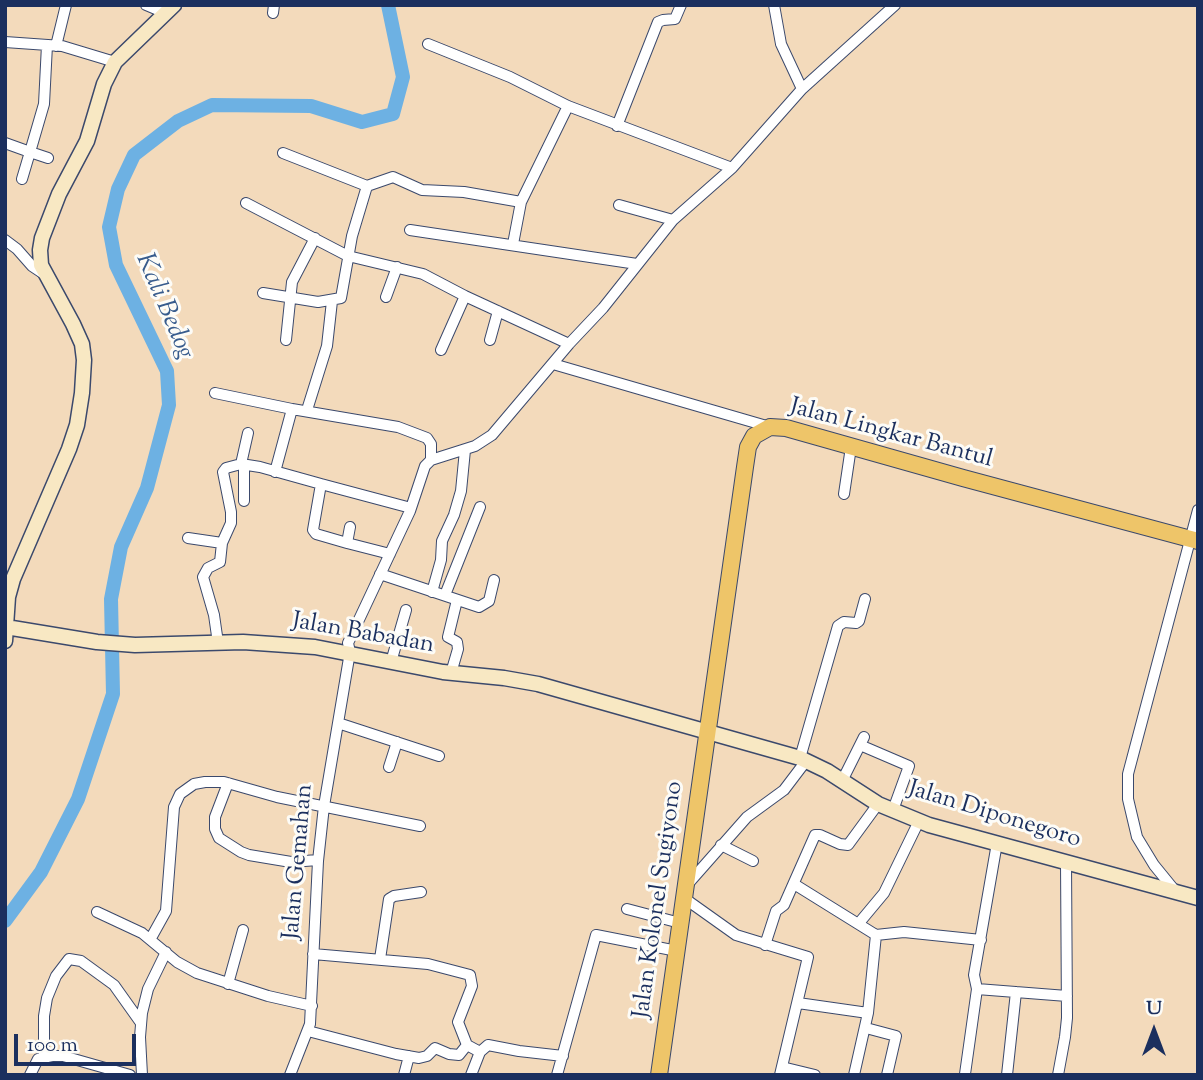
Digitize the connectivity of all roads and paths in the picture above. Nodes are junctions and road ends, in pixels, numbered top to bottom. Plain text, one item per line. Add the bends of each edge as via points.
1 (66, 5) edge
2 (146, 5) edge
3 (681, 5) edge
4 (774, 5) edge
5 (895, 5) edge
6 (170, 9) edge
7 (5, 41) edge
8 (428, 44) dead end
9 (52, 45) junction
10 (115, 62) junction
11 (802, 89) junction
12 (568, 106) junction
13 (617, 126) junction
14 (5, 143) edge
15 (30, 152) junction
16 (283, 153) dead end
17 (48, 158) dead end
18 (732, 168) junction
19 (22, 179) dead end
20 (367, 186) junction
21 (521, 202) junction
22 (246, 203) dead end
23 (619, 205) dead end
24 (673, 220) junction
25 (410, 230) dead end
26 (315, 237) junction
27 (5, 240) edge
28 (513, 244) junction
29 (348, 256) junction
30 (637, 264) junction
31 (397, 267) junction
32 (45, 274) junction
33 (263, 293) dead end
34 (465, 296) junction
35 (386, 297) dead end
36 (290, 298) junction
37 (332, 301) junction
38 (498, 311) junction
39 (286, 340) dead end
40 (490, 340) dead end
41 (569, 344) junction
42 (441, 350) dead end
43 (553, 365) junction
44 (215, 393) dead end
45 (292, 409) junction
46 (307, 410) junction
47 (741, 419) junction
48 (770, 427) junction
49 (248, 433) dead end
50 (754, 436) junction
51 (850, 447) junction
52 (465, 450) junction
53 (431, 460) junction
54 (242, 464) junction
55 (275, 472) junction
56 (321, 484) junction
57 (844, 494) dead end
58 (244, 501) dead end
59 (480, 507) dead end
60 (411, 508) junction
61 (1198, 510) edge
62 (350, 527) dead end
63 (188, 538) dead end
64 (1194, 540) edge
65 (222, 543) junction
66 (347, 543) junction
67 (390, 554) junction
68 (380, 574) junction
69 (494, 580) dead end
70 (432, 592) junction
71 (7, 594) edge
72 (445, 595) junction
73 (865, 599) dead end
74 (457, 600) junction
75 (406, 610) dead end
76 (6, 627) edge
77 (5, 641) edge
78 (218, 643) junction
79 (350, 652) junction
80 (391, 662) junction
81 (451, 673) junction
82 (338, 723) junction
83 (707, 732) junction
84 (397, 743) junction
85 (439, 756) dead end
86 (803, 759) junction
87 (389, 767) dead end
88 (842, 781) junction
89 (229, 783) junction
90 (878, 804) junction
91 (324, 806) junction
92 (893, 810) junction
93 (919, 821) junction
94 (420, 826) dead end
95 (997, 843) junction
96 (721, 845) junction
97 (318, 860) junction
98 (753, 861) dead end
99 (1066, 862) junction
100 (794, 884) junction
101 (421, 892) dead end
102 (1176, 892) junction
103 (684, 893) junction
104 (1198, 898) edge
105 (627, 909) dead end
106 (97, 912) dead end
107 (680, 923) junction
108 (859, 923) junction
109 (243, 930) dead end
110 (876, 934) junction
111 (151, 939) junction
112 (981, 940) junction
113 (765, 945) junction
114 (677, 951) junction
115 (166, 952) junction
116 (313, 954) junction
117 (380, 959) junction
118 (177, 962) junction
119 (159, 967) junction
120 (228, 984) junction
121 (977, 989) junction
122 (1016, 992) junction
123 (1067, 996) junction
124 (798, 1003) junction
125 (312, 1006) junction
126 (868, 1013) junction
127 (141, 1023) junction
128 (866, 1028) junction
129 (308, 1031) junction
130 (467, 1045) junction
131 (480, 1052) junction
132 (44, 1056) junction
133 (409, 1056) junction
134 (563, 1056) junction
135 (781, 1071) edge
136 (963, 1074) edge
137 (30, 1075) edge
138 (130, 1075) edge
139 (142, 1075) edge
140 (290, 1075) edge
141 (404, 1075) edge
142 (471, 1075) edge
143 (557, 1075) edge
144 (659, 1075) edge
145 (815, 1075) edge
146 (854, 1075) edge
147 (887, 1075) edge
148 (1007, 1075) edge
149 (1058, 1075) edge

1 - 9 street
2 - 6 street
3 - 13 street via 675,19 659,22
4 - 11 street via 781,44
5 - 11 street
6 - 10 main road
7 - 9 street
8 - 12 street
9 - 10 street
9 - 15 street via 44,104
10 - 32 main road via 87,141 43,232 40,257
11 - 18 street
12 - 13 street
12 - 21 street
13 - 18 street
14 - 15 street
15 - 17 street
15 - 19 street
16 - 20 street
18 - 24 street
20 - 21 street via 393,177 422,190 464,191
20 - 29 street
21 - 28 street
22 - 26 street
23 - 24 street
24 - 30 street
25 - 28 street
26 - 29 street
26 - 36 street via 295,275
27 - 32 street
28 - 30 street
29 - 31 street
29 - 37 street via 342,295
30 - 41 street
31 - 34 street via 423,274
31 - 35 street
32 - 71 main road via 79,337 84,360 82,393 69,450
33 - 36 street
34 - 38 street
34 - 42 street
36 - 37 street
36 - 39 street
37 - 46 street via 327,346
38 - 40 street
38 - 41 street
41 - 43 street
43 - 47 street
43 - 52 street via 492,435
44 - 45 street
45 - 46 street
45 - 55 street
46 - 53 street via 398,427 427,438
47 - 48 street
47 - 50 street
48 - 50 main road, Jalan Lingkar Bantul
48 - 51 main road, Jalan Lingkar Bantul via 793,429
49 - 54 street
50 - 83 main road, Jalan Lingkar Bantul via 746,456
51 - 57 street
51 - 64 main road, Jalan Lingkar Bantul
52 - 53 street
52 - 70 street via 461,491 442,541
53 - 60 street, Jalan Gemahan
54 - 55 street
54 - 58 street
54 - 65 street via 223,471 232,512
55 - 56 street
56 - 60 street
56 - 66 street via 313,530
59 - 72 street
60 - 67 street, Jalan Gemahan
61 - 64 street
62 - 66 street
63 - 65 street
64 - 102 street via 1128,774 1128,799 1138,837
65 - 78 street via 220,562 203,577
66 - 67 street
67 - 68 street, Jalan Gemahan
68 - 70 street
68 - 79 street, Jalan Gemahan via 353,628
69 - 74 street via 485,605
70 - 72 street
71 - 76 main road
72 - 74 street
73 - 86 street via 859,621 838,625
74 - 81 street via 448,637 457,642 458,649
75 - 80 street
76 - 77 main road
76 - 78 main road, Jalan Babadan via 135,645
78 - 79 main road, Jalan Babadan
79 - 80 main road, Jalan Babadan
79 - 82 street, Jalan Gemahan
80 - 81 main road, Jalan Babadan
81 - 83 main road, Jalan Babadan via 538,684
82 - 84 street
82 - 91 street, Jalan Gemahan
83 - 86 main road, Jalan Diponegoro
83 - 103 main road, Jalan Kolonel Sugiyono
84 - 85 street
84 - 87 street
86 - 88 main road, Jalan Diponegoro
86 - 96 street via 784,790 753,812
88 - 90 main road, Jalan Diponegoro
88 - 92 street via 862,741 909,766
89 - 91 street
89 - 97 street via 215,817 219,838 250,855 291,862
89 - 111 street via 199,783 177,799 166,911
90 - 92 main road, Jalan Diponegoro
90 - 100 street via 848,845 815,835
91 - 94 street
91 - 97 street, Jalan Gemahan
92 - 93 main road, Jalan Diponegoro
93 - 95 main road, Jalan Diponegoro
93 - 108 street via 884,893
95 - 99 main road, Jalan Diponegoro
95 - 112 street
96 - 98 street
96 - 103 street
97 - 116 street, Jalan Gemahan
99 - 102 main road, Jalan Diponegoro
99 - 123 street
100 - 108 street
100 - 113 street via 776,911
101 - 117 street via 389,899
102 - 104 main road, Jalan Diponegoro
103 - 107 main road, Jalan Kolonel Sugiyono
103 - 113 street via 727,930
105 - 107 street
106 - 111 street
107 - 114 main road, Jalan Kolonel Sugiyono
108 - 110 street
109 - 120 street
110 - 112 street via 904,932
110 - 126 street
111 - 115 street
112 - 121 street via 974,979
113 - 124 street via 808,957
114 - 134 street via 597,935
114 - 144 main road, Jalan Kolonel Sugiyono
115 - 118 street
115 - 119 street
116 - 117 street
116 - 125 street, Jalan Gemahan
117 - 130 street via 441,966 471,976 472,988 458,1018
118 - 119 street
118 - 120 street
119 - 127 street via 148,989
120 - 125 street
121 - 122 street
121 - 136 street
122 - 123 street
122 - 148 street
123 - 149 street
124 - 126 street
124 - 135 street
125 - 129 street, Jalan Gemahan
126 - 128 street
127 - 132 street via 114,985 80,961 69,959 47,998
127 - 139 street
128 - 146 street
128 - 147 street via 896,1036
129 - 133 street
129 - 140 street, Jalan Gemahan
130 - 131 street
130 - 133 street via 459,1055 435,1048 427,1056
131 - 134 street via 488,1045
131 - 142 street
132 - 137 street
132 - 138 street via 63,1056
133 - 141 street
134 - 143 street
135 - 145 street

